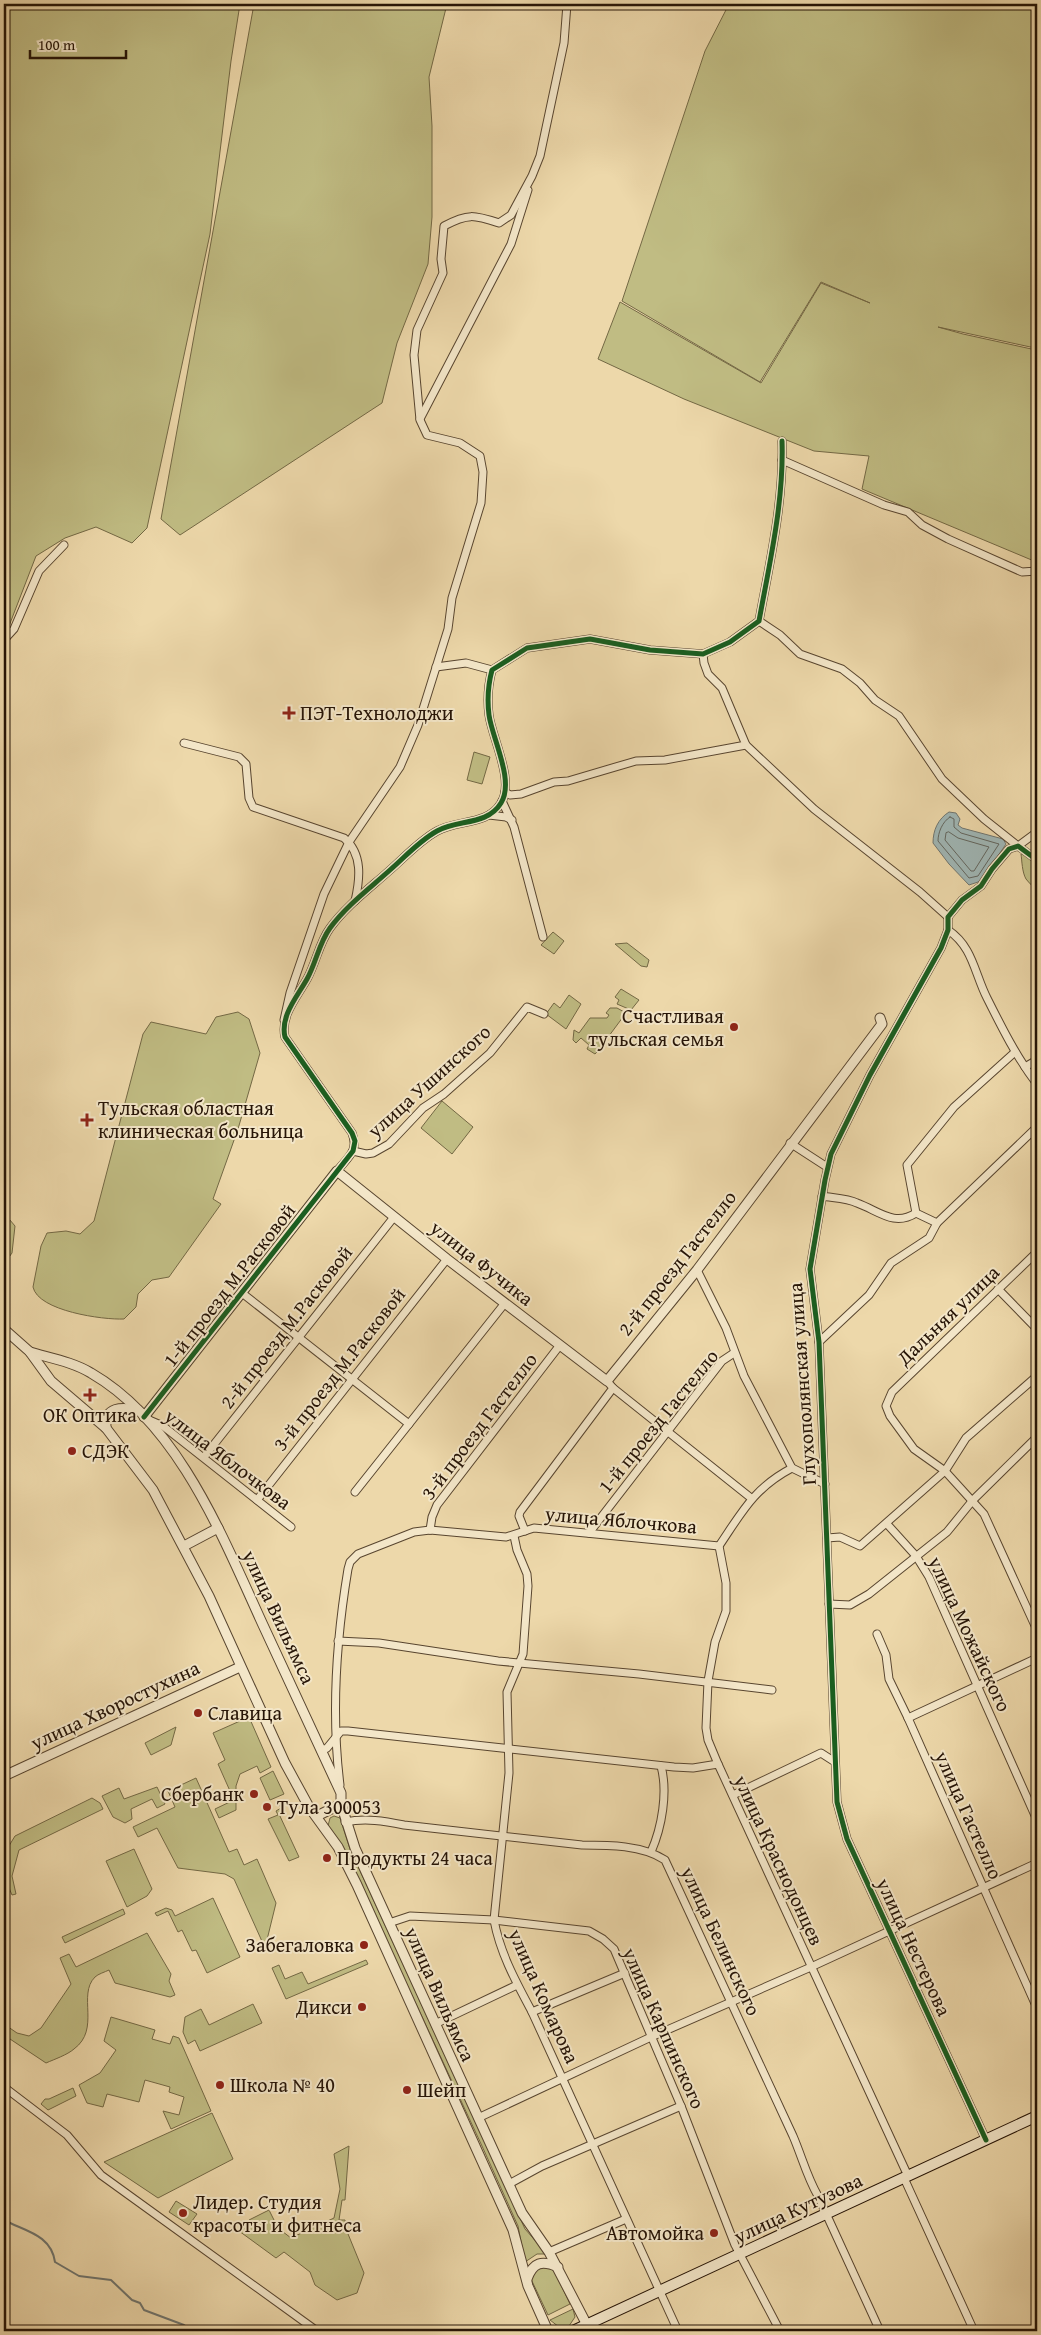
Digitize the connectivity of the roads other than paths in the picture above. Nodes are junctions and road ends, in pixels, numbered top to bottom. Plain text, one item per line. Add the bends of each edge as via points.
1 (568, 4) edge
2 (532, 176) junction
3 (420, 420) junction
4 (782, 440) dead end
5 (782, 460) junction
6 (64, 544) dead end
7 (1037, 571) edge
8 (760, 621) junction
9 (4, 640) edge
10 (700, 653) junction
11 (436, 666) junction
12 (492, 670) junction
13 (184, 743) dead end
14 (746, 744) junction
15 (505, 792) junction
16 (502, 801) junction
17 (489, 815) junction
18 (512, 820) junction
19 (1037, 832) edge
20 (349, 842) junction
21 (1018, 846) junction
22 (1037, 860) edge
23 (354, 902) junction
24 (948, 917) junction
25 (948, 930) junction
26 (543, 937) dead end
27 (544, 1014) dead end
28 (880, 1018) dead end
29 (284, 1020) junction
30 (1015, 1052) junction
31 (1037, 1060) edge
32 (1026, 1067) junction
33 (1037, 1084) edge
34 (1037, 1127) edge
35 (790, 1144) junction
36 (353, 1152) junction
37 (827, 1167) junction
38 (338, 1171) junction
39 (822, 1196) junction
40 (916, 1213) junction
41 (394, 1217) junction
42 (937, 1223) junction
43 (1037, 1252) edge
44 (447, 1259) junction
45 (696, 1270) junction
46 (998, 1289) junction
47 (242, 1293) junction
48 (505, 1303) junction
49 (4, 1329) edge
50 (1037, 1329) edge
51 (298, 1338) junction
52 (819, 1342) junction
53 (560, 1345) junction
54 (30, 1352) junction
55 (734, 1353) junction
56 (60, 1361) junction
57 (44, 1370) junction
58 (1037, 1376) edge
59 (351, 1379) junction
60 (610, 1384) junction
61 (142, 1414) junction
62 (410, 1424) junction
63 (106, 1428) junction
64 (666, 1432) junction
65 (1036, 1442) edge
66 (204, 1457) junction
67 (792, 1468) junction
68 (945, 1471) junction
69 (825, 1484) junction
70 (356, 1492) dead end
71 (751, 1498) junction
72 (257, 1500) junction
73 (973, 1500) junction
74 (887, 1524) junction
75 (218, 1528) junction
76 (291, 1528) dead end
77 (430, 1530) junction
78 (525, 1531) junction
79 (589, 1533) junction
80 (514, 1536) junction
81 (827, 1538) junction
82 (184, 1546) junction
83 (718, 1546) junction
84 (916, 1556) junction
85 (829, 1604) junction
86 (1037, 1630) edge
87 (877, 1634) dead end
88 (338, 1641) junction
89 (1037, 1658) edge
90 (518, 1663) junction
91 (240, 1667) junction
92 (708, 1681) junction
93 (978, 1686) junction
94 (772, 1690) dead end
95 (908, 1718) junction
96 (335, 1736) junction
97 (510, 1748) junction
98 (321, 1751) junction
99 (835, 1762) junction
100 (718, 1764) junction
101 (661, 1766) junction
102 (4, 1776) edge
103 (341, 1793) junction
104 (733, 1795) junction
105 (341, 1804) junction
106 (317, 1816) junction
107 (1037, 1820) edge
108 (346, 1822) junction
109 (502, 1836) junction
110 (651, 1852) junction
111 (1037, 1863) edge
112 (983, 1888) junction
113 (494, 1920) junction
114 (389, 1923) junction
115 (890, 1931) junction
116 (811, 1967) junction
117 (625, 1973) junction
118 (517, 1985) junction
119 (731, 2002) junction
120 (1037, 2008) edge
121 (532, 2012) junction
122 (434, 2024) junction
123 (650, 2037) junction
124 (562, 2078) junction
125 (4, 2087) edge
126 (681, 2106) junction
127 (1037, 2116) edge
128 (478, 2118) junction
129 (986, 2140) junction
130 (592, 2144) junction
131 (906, 2177) junction
132 (509, 2184) junction
133 (825, 2214) junction
134 (626, 2219) junction
135 (549, 2252) junction
136 (740, 2254) junction
137 (523, 2263) junction
138 (558, 2267) junction
139 (527, 2279) junction
140 (660, 2292) junction
141 (587, 2325) junction
142 (317, 2331) edge
143 (548, 2331) edge
144 (574, 2331) edge
145 (678, 2331) edge
146 (780, 2331) edge
147 (880, 2331) edge
148 (974, 2331) edge

1 - 2 street via 559,70 540,156
2 - 3 street via 511,244
2 - 3 street via 506,220 499,223 464,216 444,226 443,273 417,330 414,355
3 - 11 street via 426,435 460,443 480,456 484,472 481,503 452,598 448,629
4 - 5 street
5 - 7 street via 908,512 922,525 948,539 1022,572
5 - 8 street via 776,528
6 - 9 street via 39,571 14,629
8 - 10 street via 730,642
8 - 21 street via 800,654 842,669 860,682 875,700 899,716 942,779
10 - 12 street via 650,650 590,639 527,648
10 - 14 street via 708,674 722,688
11 - 12 street via 466,663
11 - 20 street via 418,726 400,766
12 - 15 street via 487,687 489,715
13 - 20 street via 239,757 246,764 249,798 253,807
14 - 15 street via 665,760 636,761 521,794
14 - 24 street via 814,809
15 - 16 street
16 - 17 street
16 - 18 street
17 - 18 street
17 - 23 street via 438,830 424,839
18 - 26 street
19 - 21 street
20 - 23 street via 358,861 359,883
20 - 29 street via 324,894
21 - 22 street
21 - 24 street via 1009,849 981,886 962,900
23 - 29 street via 326,935 309,976
24 - 25 street, Глухополянская улица
25 - 30 street via 967,947 986,996
25 - 37 street, Глухополянская улица via 942,948 870,1075
27 - 36 street, улица Ушинского via 527,1007 490,1053 444,1094 423,1108 389,1144 373,1153
28 - 35 street, 2-й проезд Гастелло via 882,1024
29 - 36 street, улица Ушинского via 285,1038 352,1133 355,1141
30 - 32 street
30 - 40 street via 954,1106 907,1164
31 - 32 street
32 - 33 street
34 - 42 street
35 - 37 street
35 - 45 street, 2-й проезд Гастелло
36 - 38 street, улица Ушинского
37 - 39 street, Глухополянская улица
38 - 41 street, улица Фучика
38 - 47 street, 1-й проезд М.Расковой
39 - 40 street via 856,1202 892,1220 908,1218
39 - 52 street, Глухополянская улица via 810,1269
40 - 42 street
41 - 44 street, улица Фучика
41 - 51 street, 2-й проезд М.Расковой
42 - 52 street via 929,1238 891,1263 869,1295
43 - 46 street, Дальняя улица
44 - 48 street, улица Фучика
44 - 59 street, 3-й проезд М.Расковой
45 - 55 street via 726,1328
45 - 60 street, 2-й проезд Гастелло
46 - 50 street
46 - 68 street, Дальняя улица via 892,1392 886,1406 914,1449
47 - 51 street
47 - 61 street, 1-й проезд М.Расковой
48 - 53 street, улица Фучика
48 - 62 street
49 - 54 street, улица Вильямса
51 - 59 street
51 - 66 street, 2-й проезд М.Расковой
52 - 69 street, Глухополянская улица
53 - 60 street, улица Фучика
53 - 77 street, 3-й проезд Гастелло via 437,1505
54 - 56 street, улица Вильямса
54 - 57 street, улица Вильямса
55 - 64 street, 1-й проезд Гастелло via 722,1361
55 - 67 street
56 - 57 street
56 - 61 street, улица Вильямса via 92,1373
57 - 63 street, улица Вильямса via 51,1381
58 - 68 street via 966,1438
59 - 62 street
59 - 72 street, 3-й проезд М.Расковой
60 - 64 street
60 - 78 street, 2-й проезд Гастелло via 520,1512 518,1516
61 - 63 street via 119,1407 107,1416
61 - 66 street, улица Яблочкова
61 - 75 street, улица Вильямса via 187,1473
62 - 70 street
63 - 82 street, улица Вильямса via 153,1490
64 - 71 street
64 - 79 street, 1-й проезд Гастелло
65 - 73 street
66 - 72 street, улица Яблочкова
67 - 69 street
67 - 71 street
68 - 73 street
68 - 74 street
69 - 81 street, Глухополянская улица
71 - 83 street
72 - 76 street, улица Яблочкова
73 - 84 street via 947,1532
73 - 86 street via 984,1514
74 - 81 street via 860,1546 840,1537
74 - 84 street, улица Можайского
75 - 82 street
75 - 98 street, улица Вильямса
77 - 80 street, улица Яблочкова via 495,1538
77 - 88 street, улица Яблочкова via 398,1537 358,1554 350,1562
78 - 79 street, улица Яблочкова via 534,1528
78 - 80 street, улица Яблочкова
79 - 83 street, улица Яблочкова
80 - 90 street, улица Комарова via 528,1586 523,1654
81 - 85 street, Глухополянская улица
82 - 91 street, улица Вильямса
83 - 92 street via 726,1583 726,1611 715,1642
84 - 85 street via 850,1605
84 - 93 street, улица Можайского via 929,1577
85 - 99 street, Глухополянская улица
87 - 95 street, улица Гастелло via 886,1655 889,1679
88 - 90 street via 379,1643
88 - 96 street
89 - 93 street
90 - 92 street
90 - 97 street, улица Комарова via 507,1692 506,1729
91 - 102 street, улица Хворостухина
91 - 106 street, улица Вильямса via 285,1763
92 - 94 street
92 - 100 street via 706,1728
93 - 95 street
93 - 107 street, улица Можайского
95 - 112 street, улица Гастелло
96 - 97 street, улица Краснодонцев via 341,1731 348,1731
96 - 98 street
96 - 103 street
97 - 101 street, улица Краснодонцев
97 - 109 street, улица Комарова
98 - 103 street, улица Вильямса
99 - 104 street via 822,1753
99 - 115 street, улица Нестерова via 837,1802 847,1839
100 - 101 street, улица Краснодонцев via 693,1768
100 - 104 street, улица Краснодонцев
101 - 110 street via 665,1780 658,1836
103 - 105 street, улица Вильямса
104 - 116 street, улица Краснодонцев
105 - 106 street
105 - 108 street, улица Вильямса
106 - 137 street, улица Вильямса via 338,1847 357,1885 508,2217
108 - 109 street via 380,1820 404,1826
108 - 114 street, улица Вильямса
109 - 110 street
109 - 113 street, улица Комарова
110 - 119 street, улица Белинского via 668,1864
111 - 112 street
112 - 115 street
112 - 120 street, улица Гастелло
113 - 114 street, улица Карпинского via 410,1916
113 - 117 street, улица Карпинского via 589,1931 614,1949
113 - 118 street, улица Комарова via 498,1943
114 - 122 street, улица Вильямса
115 - 116 street
115 - 129 street, улица Нестерова
116 - 119 street
116 - 131 street, улица Краснодонцев
117 - 121 street
117 - 123 street, улица Карпинского
118 - 121 street, улица Комарова
118 - 122 street
119 - 123 street
119 - 133 street, улица Белинского via 804,2160 808,2180
121 - 124 street, улица Комарова
122 - 128 street, улица Вильямса
123 - 124 street
123 - 126 street, улица Карпинского
124 - 128 street
124 - 130 street, улица Комарова
125 - 142 street via 67,2135 101,2175
126 - 130 street
126 - 136 street, улица Карпинского
127 - 129 main road, улица Кутузова
128 - 132 street, улица Вильямса
129 - 131 main road, улица Кутузова
130 - 132 street
130 - 134 street, улица Комарова
131 - 133 main road, улица Кутузова
131 - 148 street, улица Краснодонцев
132 - 135 street, улица Вильямса via 522,2213
133 - 136 main road, улица Кутузова
133 - 147 street, улица Белинского
134 - 135 street
134 - 140 street, улица Комарова
135 - 137 street via 531,2264
135 - 138 street, улица Вильямса
136 - 140 main road, улица Кутузова
136 - 146 street, улица Карпинского
137 - 139 street, улица Вильямса
138 - 139 street via 546,2262 537,2264
138 - 141 street, улица Вильямса
139 - 143 street, улица Вильямса
140 - 141 main road, улица Кутузова
140 - 145 street, улица Комарова
141 - 144 main road, улица Кутузова

